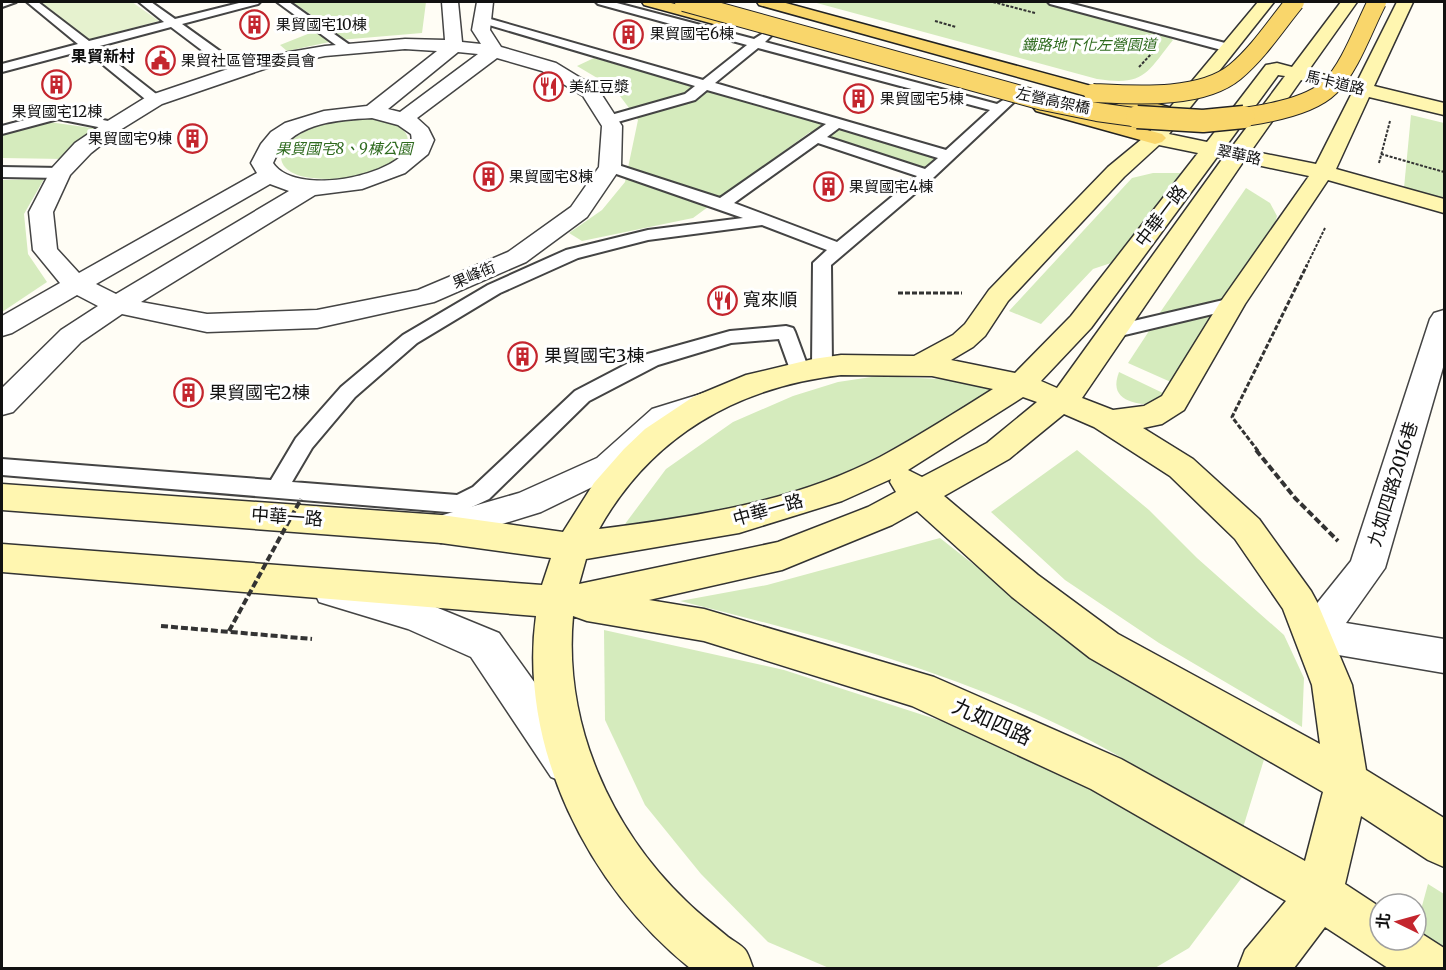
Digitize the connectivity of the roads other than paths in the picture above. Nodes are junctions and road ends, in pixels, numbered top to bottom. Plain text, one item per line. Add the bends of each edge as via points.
1 (10, 2) edge
2 (32, 2) edge
3 (144, 2) edge
4 (254, 2) edge
5 (282, 2) edge
6 (450, 2) edge
7 (485, 2) edge
8 (602, 2) edge
9 (650, 2) edge
10 (684, 2) edge
11 (730, 2) edge
12 (765, 2) edge
13 (1054, 2) edge
14 (1266, 2) edge
15 (1295, 2) edge
16 (1349, 2) edge
17 (1377, 2) edge
18 (1405, 2) edge
19 (2, 3) edge
20 (483, 20) junction
21 (172, 23) junction
22 (762, 38) junction
23 (88, 45) junction
24 (454, 46) junction
25 (348, 48) junction
26 (1229, 48) junction
27 (494, 51) junction
28 (1287, 51) dead end
29 (2, 68) edge
30 (1274, 69) junction
31 (237, 70) junction
32 (1297, 74) junction
33 (705, 84) junction
34 (1363, 89) junction
35 (155, 100) junction
36 (1005, 104) junction
37 (1444, 109) edge
38 (372, 112) junction
39 (1176, 115) junction
40 (404, 118) junction
41 (609, 120) junction
42 (837, 123) junction
43 (113, 126) junction
44 (2, 130) edge
45 (817, 138) junction
46 (1155, 138) junction
47 (1217, 141) junction
48 (1242, 148) junction
49 (949, 156) junction
50 (610, 167) junction
51 (2, 172) edge
52 (1323, 172) junction
53 (60, 173) junction
54 (270, 175) junction
55 (928, 175) junction
56 (312, 188) junction
57 (722, 204) junction
58 (1444, 206) edge
59 (763, 220) junction
60 (839, 249) junction
61 (75, 284) junction
62 (1232, 304) junction
63 (117, 305) junction
64 (1444, 319) edge
65 (2, 327) edge
66 (1112, 332) junction
67 (923, 364) junction
68 (810, 368) junction
69 (1022, 384) junction
70 (1065, 399) junction
71 (709, 402) junction
72 (2, 405) edge
73 (1110, 421) junction
74 (890, 466) junction
75 (2, 467) edge
76 (277, 489) junction
77 (920, 496) junction
78 (2, 497) edge
79 (441, 529) junction
80 (572, 547) junction
81 (2, 558) edge
82 (310, 584) junction
83 (561, 603) junction
84 (1315, 633) junction
85 (1444, 656) edge
86 (575, 776) junction
87 (1346, 783) junction
88 (1444, 844) edge
89 (1318, 894) junction
90 (1368, 927) edge
91 (1406, 952) edge
92 (728, 969) edge
93 (1263, 969) edge
94 (1431, 969) edge

1 - 19 lane
2 - 23 lane
3 - 21 lane
4 - 21 lane
5 - 25 lane
6 - 24 street
7 - 20 street
8 - 22 lane
9 - 22 main road
10 - 17 main road, 左營高架橋, bridge via 1047,100 1118,114 1191,122 1228,120 1284,109 1330,88
11 - 15 main road, 左營高架橋, bridge via 989,74 1056,88 1121,94 1173,91 1218,82 1243,64
12 - 39 main road
13 - 26 lane
14 - 26 street
16 - 32 street, 中華一路
18 - 34 street
20 - 27 street via 481,30
20 - 33 lane
21 - 23 lane
21 - 31 lane
22 - 33 lane
22 - 36 main road
23 - 29 lane
23 - 35 lane
24 - 25 street, 果峰街
24 - 27 street, 果峰街
24 - 38 street
25 - 31 street, 果峰街
26 - 30 street, 馬卡道路
26 - 39 street
27 - 40 street
27 - 41 street, 果峰街 via 549,67 590,92
28 - 30 street, 中華一路
30 - 32 street, 馬卡道路
30 - 47 street, 中華一路
31 - 35 street, 果峰街
32 - 34 street, 馬卡道路
32 - 48 street, 中華一路
33 - 41 lane via 690,97
33 - 42 lane
34 - 37 street, 馬卡道路
34 - 52 street
35 - 43 street, 果峰街
36 - 46 main road
36 - 49 lane
38 - 40 street
38 - 54 street via 320,118 297,126 266,150 262,163
39 - 46 street
39 - 47 street, 翠華路
40 - 56 street via 417,126 423,136 421,148 410,161 367,181
41 - 50 street
42 - 45 lane
42 - 49 lane
43 - 44 lane via 57,116
43 - 53 street, 果峰街 via 83,148
45 - 55 lane
45 - 57 lane
46 - 47 street, 翠華路
46 - 67 street via 1116,172 998,296 975,330
47 - 48 street, 翠華路
47 - 69 street, 中華一路 via 1081,322
48 - 52 street, 翠華路
48 - 66 street, 中華一路
49 - 55 lane
50 - 57 lane
50 - 63 street, 果峰街 via 579,212 517,257 425,296 317,319 207,323
51 - 53 lane
52 - 58 street, 翠華路
52 - 62 street
53 - 61 street, 果峰街 via 41,212 45,250
54 - 56 street
54 - 61 street
55 - 60 lane
56 - 63 street
57 - 59 lane
59 - 60 lane
59 - 76 lane via 626,240 572,254 494,288 410,339 348,392 304,443
60 - 68 lane via 822,263
61 - 63 street, 果峰街
61 - 65 street
62 - 66 lane
62 - 73 street via 1173,403 1151,416
63 - 72 street via 71,336
64 - 84 street, 九如四路2016巷 via 1367,568
66 - 70 street, 中華一路
67 - 68 street via 872,362
67 - 69 street
68 - 71 street via 758,381
68 - 76 lane via 786,332 730,337 651,360 582,396 481,493 459,504
69 - 70 street
69 - 74 street, 中華一路
70 - 73 street
70 - 77 street, 中華一路 via 998,452
71 - 79 street via 663,417 608,466 529,503
71 - 80 street via 654,438 607,486
73 - 84 street via 1159,450 1205,486 1247,529 1285,578
74 - 77 street
74 - 80 street, 中華一路 via 830,492 739,520
75 - 76 lane
77 - 83 street, 中華一路 via 782,556
77 - 87 street via 1025,586 1104,646
78 - 79 street, 中華一路
79 - 80 street, 中華一路
80 - 83 street
81 - 82 street, 中華一路
82 - 83 street, 中華一路
82 - 86 street via 416,615 485,645
83 - 86 street via 552,657 557,715
83 - 89 street, 九如四路 via 704,625 920,690 1106,774
84 - 85 street
84 - 87 street via 1339,705
86 - 92 street via 610,845 656,904
87 - 88 street
87 - 89 street
89 - 90 street, 九如四路
89 - 93 street
91 - 94 street

